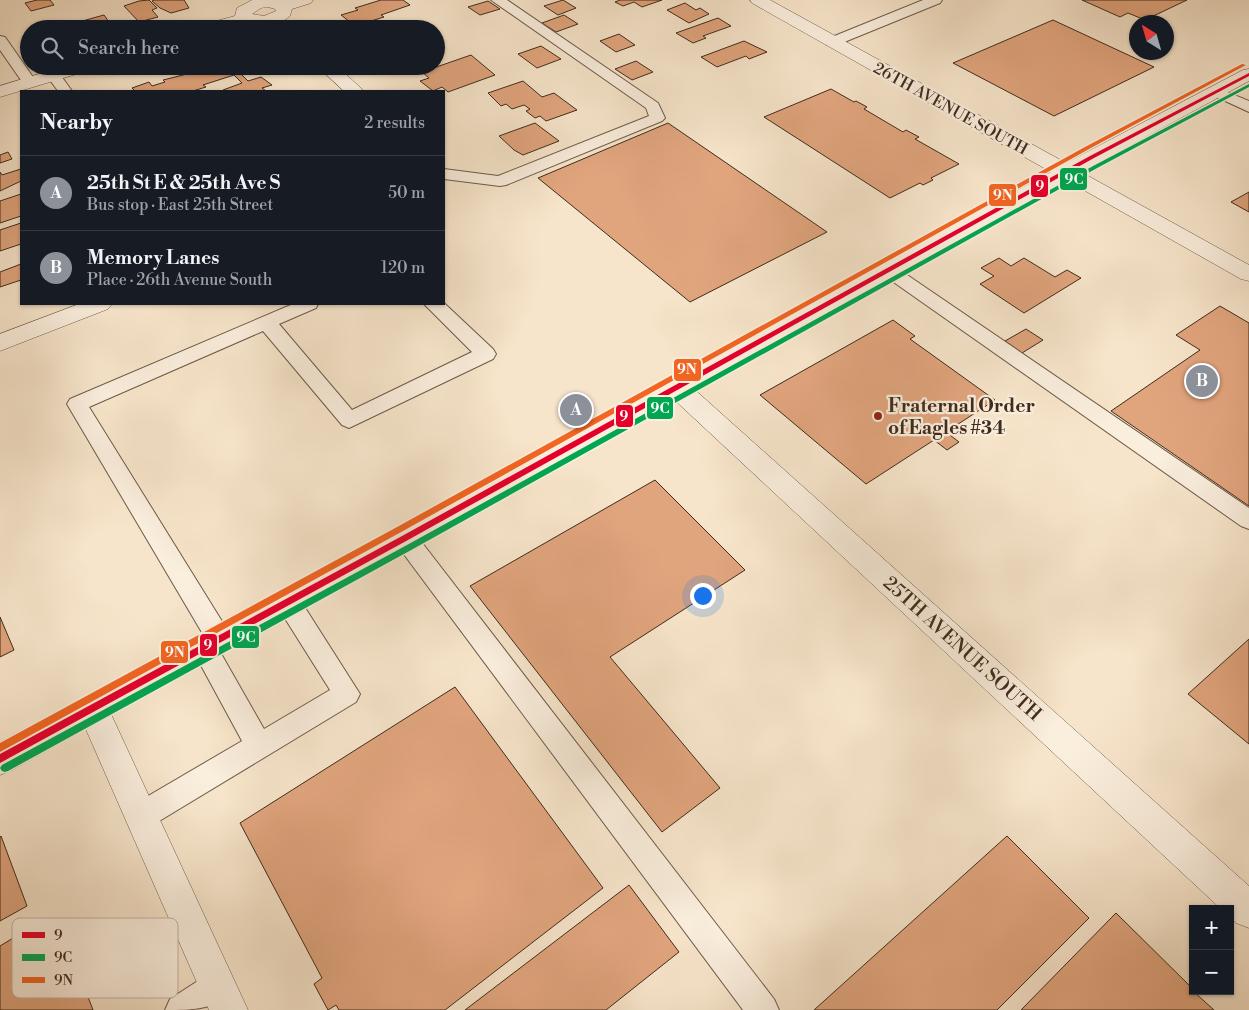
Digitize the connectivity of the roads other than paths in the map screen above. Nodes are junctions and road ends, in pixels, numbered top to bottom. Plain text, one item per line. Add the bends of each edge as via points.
1 (305, 0) edge
2 (498, 0) edge
3 (758, 0) edge
4 (935, 0) edge
5 (254, 2) edge
6 (245, 18) junction
7 (280, 18) edge
8 (238, 20) edge
9 (251, 20) edge
10 (263, 20) edge
11 (0, 40) edge
12 (832, 42) junction
13 (20, 68) edge
14 (1249, 74) edge
15 (25, 75) edge
16 (57, 75) edge
17 (336, 75) edge
18 (54, 76) junction
19 (30, 82) junction
20 (64, 90) edge
21 (354, 90) edge
22 (0, 92) edge
23 (1215, 92) junction
24 (1249, 107) edge
25 (1067, 173) junction
26 (445, 174) edge
27 (888, 270) junction
28 (1249, 274) edge
29 (97, 305) edge
30 (307, 305) edge
31 (434, 305) edge
32 (266, 322) junction
33 (0, 343) edge
34 (676, 387) junction
35 (1249, 520) edge
36 (405, 538) junction
37 (288, 602) junction
38 (212, 643) junction
39 (93, 708) junction
40 (259, 746) junction
41 (0, 759) edge
42 (141, 816) junction
43 (1249, 910) edge
44 (224, 998) edge
45 (181, 1010) edge
46 (763, 1010) edge

1 - 7 street
2 - 26 lane via 653,106 657,118 500,181
3 - 12 street, 26TH AVENUE SOUTH
4 - 12 lane
5 - 6 street via 243,12
5 - 7 street via 275,3
6 - 8 street
6 - 9 street
7 - 10 street
11 - 13 lane
12 - 25 street, 26TH AVENUE SOUTH
14 - 23 street
15 - 19 lane
16 - 18 street
17 - 21 street
18 - 19 street
18 - 20 lane
19 - 22 street
23 - 24 lane
23 - 25 street
25 - 27 street
25 - 28 street, 26TH AVENUE SOUTH
27 - 34 street
27 - 35 lane
29 - 33 street
30 - 32 lane
31 - 32 lane via 486,354 349,420
32 - 38 lane via 77,404
34 - 36 street
34 - 43 street, 25TH AVENUE SOUTH
36 - 37 street
36 - 46 lane
37 - 38 street
37 - 40 lane via 347,694
38 - 39 street
38 - 40 lane
39 - 41 street
39 - 42 street
40 - 42 lane
42 - 44 street
44 - 45 lane

